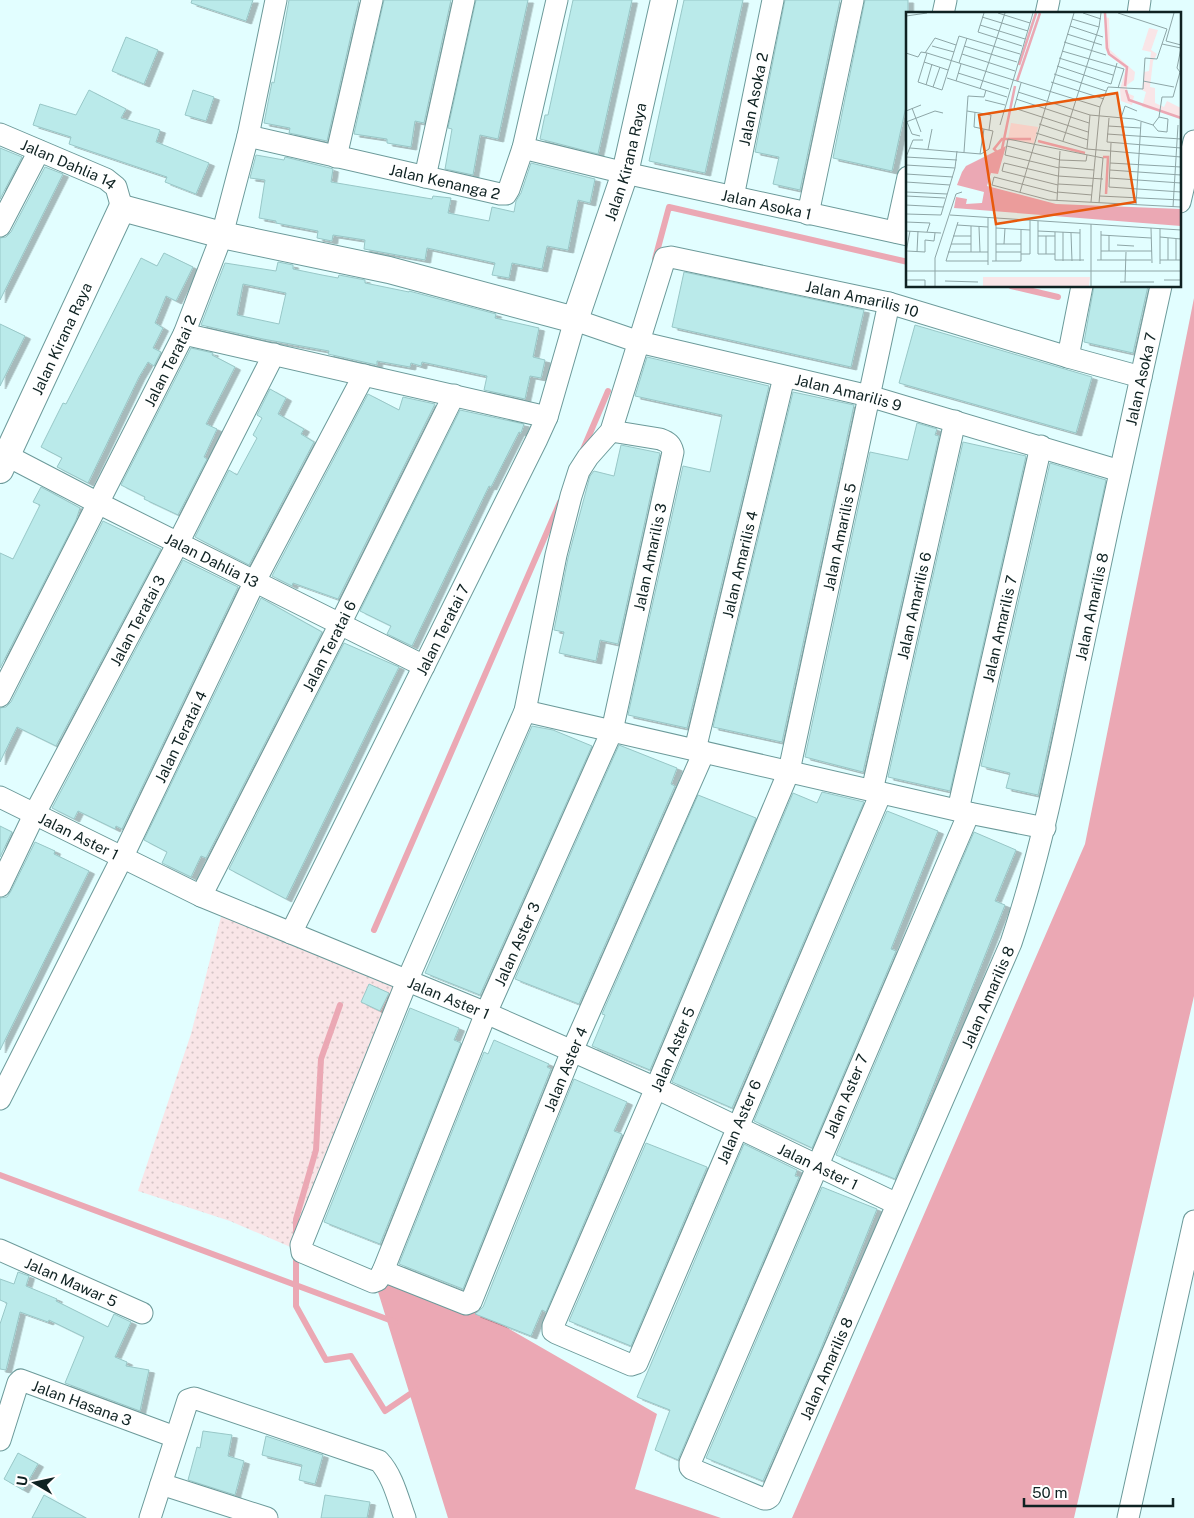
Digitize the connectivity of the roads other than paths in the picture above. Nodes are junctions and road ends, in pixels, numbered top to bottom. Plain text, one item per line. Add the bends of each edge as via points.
1 (372, 0) edge
2 (464, 0) edge
3 (557, 0) edge
4 (664, 0) edge
5 (773, 0) edge
6 (853, 0) edge
7 (273, 1) edge
8 (0, 134) edge
9 (248, 136) junction
10 (1194, 141) edge
11 (524, 148) junction
12 (39, 151) junction
13 (336, 157) junction
14 (625, 173) junction
15 (425, 177) junction
16 (1182, 193) edge
17 (906, 196) edge
18 (733, 197) junction
19 (122, 208) junction
20 (808, 214) junction
21 (0, 226) edge
22 (902, 233) edge
23 (222, 235) junction
24 (1082, 288) edge
25 (1161, 288) edge
26 (889, 303) junction
27 (575, 320) junction
28 (184, 334) junction
29 (639, 342) junction
30 (274, 354) junction
31 (1068, 357) junction
32 (364, 374) junction
33 (784, 377) junction
34 (1141, 377) junction
35 (454, 395) junction
36 (869, 396) junction
37 (547, 417) junction
38 (956, 421) junction
39 (610, 431) junction
40 (1041, 446) junction
41 (2, 459) edge
42 (1120, 471) junction
43 (98, 503) junction
44 (178, 543) junction
45 (255, 582) junction
46 (340, 624) junction
47 (424, 666) junction
48 (0, 696) edge
49 (525, 711) junction
50 (612, 731) junction
51 (699, 751) junction
52 (790, 771) junction
53 (877, 792) junction
54 (0, 797) edge
55 (963, 812) junction
56 (36, 813) junction
57 (1045, 828) junction
58 (122, 858) junction
59 (0, 886) edge
60 (201, 896) junction
61 (291, 934) junction
62 (407, 981) junction
63 (486, 1013) junction
64 (572, 1051) junction
65 (656, 1088) junction
66 (0, 1099) edge
67 (737, 1127) junction
68 (817, 1165) junction
69 (897, 1204) junction
70 (1194, 1221) edge
71 (0, 1250) edge
72 (383, 1271) junction
73 (142, 1313) dead end
74 (553, 1326) joint
75 (175, 1437) junction
76 (0, 1440) edge
77 (161, 1484) junction
78 (770, 1497) joint
79 (150, 1518) edge
80 (267, 1518) edge
81 (405, 1518) edge
82 (1128, 1518) edge

1 - 13 street
2 - 15 street
3 - 11 street, Jalan Kenanga 2
4 - 14 street, Jalan Kirana Raya
5 - 18 street, Jalan Asoka 2
6 - 20 street
7 - 9 street, Jalan Teratai 2
8 - 12 street, Jalan Dahlia 14
9 - 13 street, Jalan Kenanga 2
9 - 23 street, Jalan Teratai 2
10 - 16 street
11 - 14 street, Jalan Asoka 1
11 - 15 street, Jalan Kenanga 2 via 506,194
12 - 19 street, Jalan Dahlia 14 via 106,179 116,188
12 - 21 street
13 - 15 street, Jalan Kenanga 2
14 - 18 street, Jalan Asoka 1
14 - 27 street, Jalan Kirana Raya
17 - 22 street
18 - 20 street, Jalan Asoka 1
19 - 23 street
19 - 41 street, Jalan Kirana Raya
20 - 22 street, Jalan Asoka 1
23 - 27 street via 389,270
23 - 28 street, Jalan Teratai 2
24 - 31 street
25 - 34 street, Jalan Asoka 7
26 - 29 street, Jalan Amarilis 10 via 667,257
26 - 31 street, Jalan Amarilis 10
26 - 36 street, Jalan Amarilis 5
27 - 29 street, Jalan Amarilis 9
27 - 37 street, Jalan Teratai 7
28 - 30 street
28 - 43 street, Jalan Teratai 2
29 - 33 street, Jalan Amarilis 9
29 - 39 street
30 - 32 street
30 - 44 street, Jalan Teratai 3
31 - 34 street, Jalan Amarilis 10
32 - 35 street
32 - 45 street, Jalan Teratai 4
33 - 36 street, Jalan Amarilis 9
33 - 51 street, Jalan Amarilis 4
34 - 42 street, Jalan Asoka 7
35 - 37 street
35 - 46 street, Jalan Teratai 6
36 - 38 street, Jalan Amarilis 9
36 - 52 street, Jalan Amarilis 5
37 - 47 street, Jalan Teratai 7
38 - 40 street, Jalan Amarilis 9
38 - 53 street, Jalan Amarilis 6
39 - 49 street via 579,471 570,496
39 - 50 street, Jalan Amarilis 3 via 660,439 672,446
40 - 42 street, Jalan Amarilis 9
40 - 55 street, Jalan Amarilis 7
41 - 43 street, Jalan Dahlia 13
42 - 57 street, Jalan Amarilis 8
43 - 44 street, Jalan Dahlia 13
43 - 48 street, Jalan Teratai 2
44 - 45 street, Jalan Dahlia 13
44 - 56 street, Jalan Teratai 3
45 - 46 street, Jalan Dahlia 13
45 - 58 street, Jalan Teratai 4
46 - 47 street, Jalan Dahlia 13
46 - 60 street, Jalan Teratai 6
47 - 61 street, Jalan Teratai 7
49 - 50 street
49 - 62 street
50 - 51 street
50 - 63 street, Jalan Aster 3
51 - 52 street
51 - 64 street, Jalan Aster 4
52 - 53 street
52 - 65 street, Jalan Aster 5
53 - 55 street
53 - 67 street, Jalan Aster 6
54 - 56 street, Jalan Aster 1
55 - 57 street
55 - 68 street, Jalan Aster 7
56 - 58 street, Jalan Aster 1
56 - 59 street, Jalan Teratai 3
57 - 69 street, Jalan Amarilis 8 via 1011,943
58 - 60 street, Jalan Aster 1
58 - 66 street, Jalan Teratai 4
60 - 61 street, Jalan Aster 1
61 - 62 street, Jalan Aster 1
62 - 63 street, Jalan Aster 1
62 - 72 street via 300,1244 302,1252 373,1282
63 - 64 street, Jalan Aster 1
63 - 72 street, Jalan Aster 3
64 - 65 street, Jalan Aster 1
64 - 72 street, Jalan Aster 4 via 471,1302 466,1304
65 - 67 street, Jalan Aster 1
65 - 74 street, Jalan Aster 5
67 - 68 street, Jalan Aster 1
67 - 74 street, Jalan Aster 6 via 637,1363 631,1364 556,1333
68 - 69 street, Jalan Aster 1
68 - 78 street, Jalan Aster 7 via 690,1463 692,1469 764,1499
69 - 78 street, Jalan Amarilis 8
70 - 82 street
71 - 73 street, Jalan Mawar 5
75 - 76 street, Jalan Hasana 3 via 21,1380
75 - 77 street
75 - 81 street via 188,1400 194,1398 379,1461 390,1477
77 - 79 street
77 - 80 street

